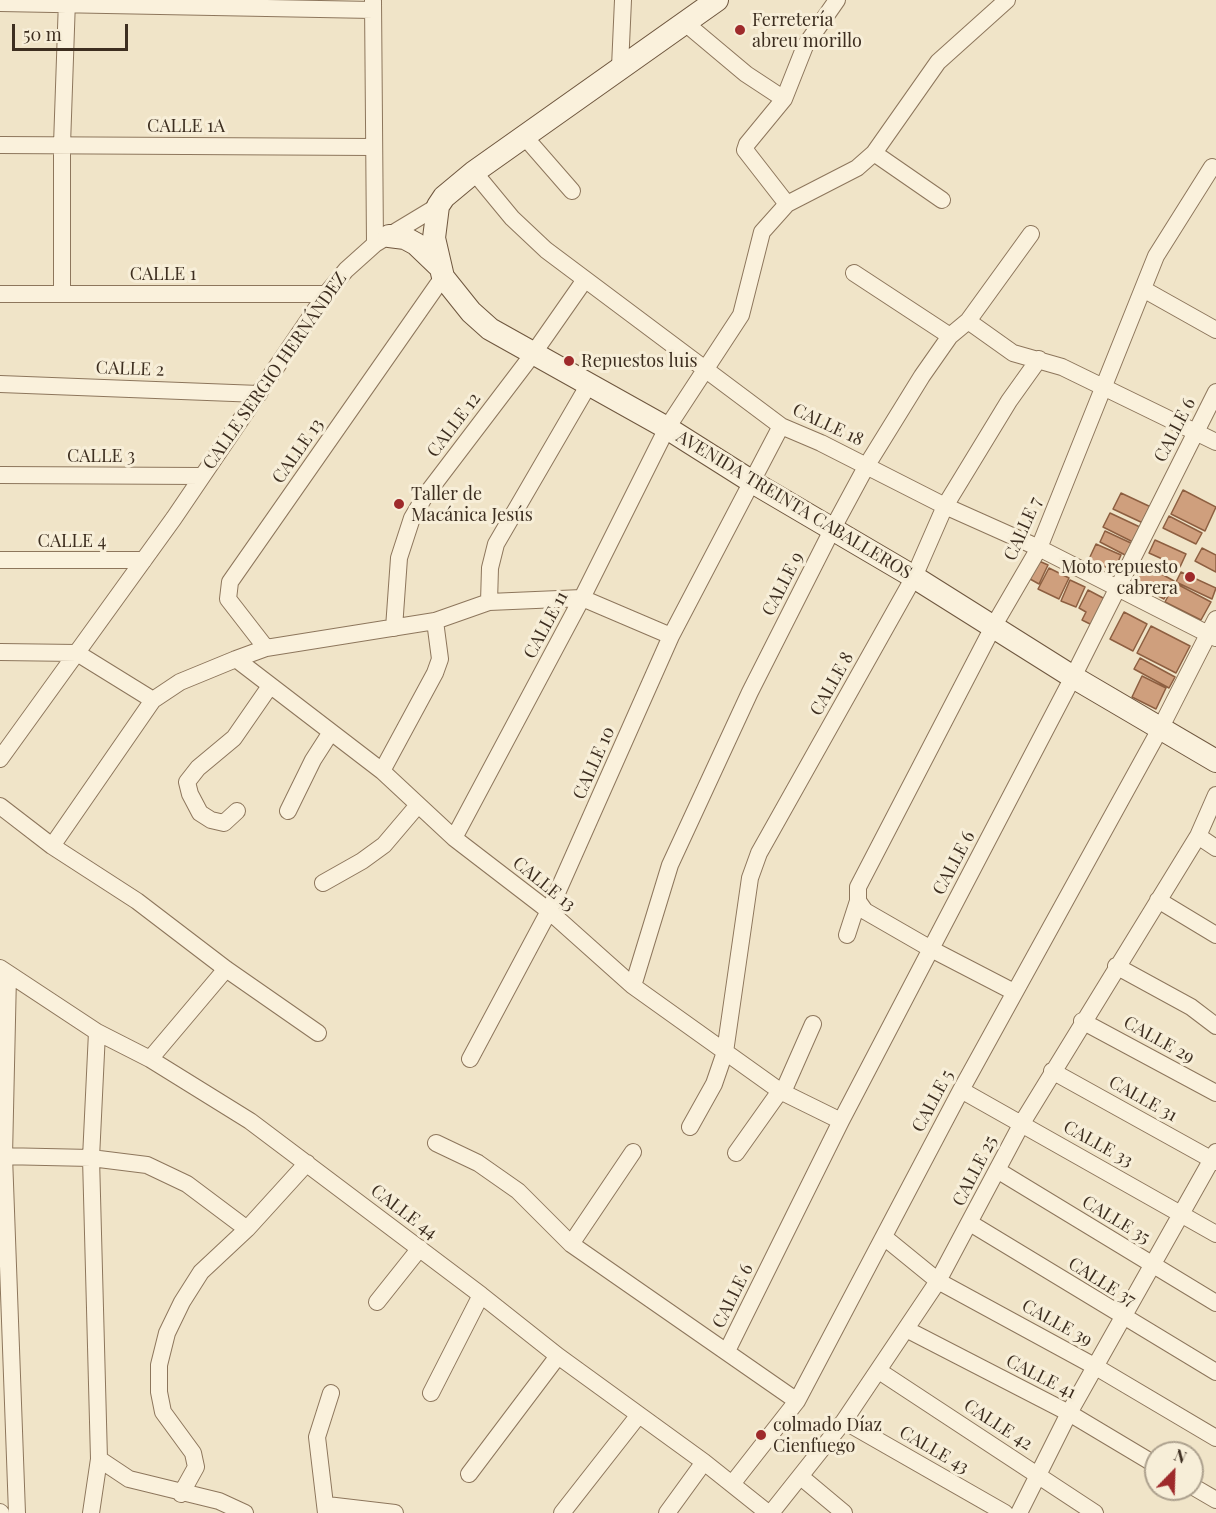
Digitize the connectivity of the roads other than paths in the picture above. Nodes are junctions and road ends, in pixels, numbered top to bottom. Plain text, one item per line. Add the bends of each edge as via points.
1 (623, 0) edge
2 (717, 0) edge
3 (837, 0) edge
4 (1007, 0) edge
5 (67, 2) edge
6 (0, 3) edge
7 (373, 5) edge
8 (684, 22) junction
9 (620, 67) junction
10 (784, 99) junction
11 (524, 136) junction
12 (0, 145) edge
13 (62, 145) junction
14 (373, 147) junction
15 (874, 153) junction
16 (1212, 167) dead end
17 (474, 172) junction
18 (572, 191) dead end
19 (942, 200) dead end
20 (787, 204) junction
21 (438, 206) junction
22 (1031, 234) dead end
23 (382, 240) junction
24 (441, 272) junction
25 (854, 273) dead end
26 (584, 281) junction
27 (1143, 289) junction
28 (0, 294) edge
29 (62, 294) junction
30 (326, 294) junction
31 (968, 321) junction
32 (1216, 330) edge
33 (950, 336) junction
34 (533, 354) junction
35 (1039, 359) junction
36 (706, 371) junction
37 (0, 384) edge
38 (590, 384) junction
39 (1102, 386) junction
40 (1216, 392) edge
41 (259, 394) junction
42 (781, 426) junction
43 (668, 428) junction
44 (1196, 431) junction
45 (1216, 442) edge
46 (867, 465) junction
47 (0, 475) edge
48 (202, 476) junction
49 (754, 483) junction
50 (945, 506) junction
51 (833, 528) junction
52 (1040, 548) junction
53 (0, 560) edge
54 (144, 560) junction
55 (914, 577) junction
56 (1116, 587) junction
57 (582, 598) junction
58 (489, 602) junction
59 (1216, 619) edge
60 (435, 621) junction
61 (993, 627) junction
62 (394, 628) junction
63 (671, 636) junction
64 (1212, 636) edge
65 (266, 648) junction
66 (0, 652) edge
67 (77, 653) junction
68 (236, 658) junction
69 (1073, 677) junction
70 (270, 686) junction
71 (153, 700) junction
72 (1160, 729) junction
73 (331, 732) junction
74 (2, 754) edge
75 (1216, 761) edge
76 (382, 771) junction
77 (1216, 795) edge
78 (418, 805) junction
79 (0, 806) edge
80 (237, 811) dead end
81 (288, 811) dead end
82 (1198, 836) junction
83 (454, 838) junction
84 (52, 846) junction
85 (1216, 848) edge
86 (323, 883) dead end
87 (1158, 900) junction
88 (858, 901) junction
89 (549, 911) junction
90 (847, 935) dead end
91 (1216, 935) edge
92 (931, 949) junction
93 (1116, 966) junction
94 (226, 969) junction
95 (4, 972) edge
96 (633, 986) junction
97 (1014, 992) junction
98 (1083, 1020) junction
99 (813, 1024) dead end
100 (1216, 1026) edge
101 (97, 1032) junction
102 (318, 1033) dead end
103 (725, 1052) junction
104 (150, 1059) junction
105 (471, 1059) dead end
106 (1052, 1071) junction
107 (961, 1090) junction
108 (782, 1091) junction
109 (1216, 1093) edge
110 (841, 1121) junction
111 (1022, 1124) junction
112 (690, 1127) dead end
113 (436, 1143) dead end
114 (633, 1152) dead end
115 (736, 1152) dead end
116 (2, 1156) edge
117 (91, 1158) junction
118 (1215, 1158) edge
119 (308, 1163) junction
120 (997, 1170) junction
121 (1182, 1214) junction
122 (970, 1223) junction
123 (247, 1229) junction
124 (1216, 1234) edge
125 (884, 1237) junction
126 (571, 1244) junction
127 (420, 1248) junction
128 (1153, 1265) junction
129 (938, 1281) junction
130 (482, 1295) junction
131 (377, 1302) dead end
132 (1216, 1303) edge
133 (1123, 1318) junction
134 (906, 1329) junction
135 (727, 1351) junction
136 (558, 1356) junction
137 (1096, 1367) junction
138 (879, 1371) junction
139 (1216, 1372) edge
140 (331, 1393) dead end
141 (431, 1393) dead end
142 (797, 1401) junction
143 (1069, 1413) junction
144 (638, 1416) junction
145 (844, 1421) junction
146 (1216, 1438) edge
147 (1144, 1458) edge
148 (99, 1459) junction
149 (704, 1462) junction
150 (470, 1474) dead end
151 (1039, 1475) junction
152 (801, 1477) junction
153 (732, 1484) junction
154 (181, 1494) junction
155 (326, 1509) edge
156 (238, 1512) edge
157 (17, 1513) edge
158 (91, 1513) edge
159 (395, 1513) edge
160 (562, 1513) edge
161 (667, 1513) edge
162 (769, 1513) edge
163 (844, 1513) edge
164 (1005, 1513) edge
165 (1019, 1513) edge
166 (1095, 1513) edge

1 - 9 street
2 - 8 street, CALLE SERGIO HERNÁNDEZ
3 - 10 street via 805,46
4 - 15 street via 938,62
5 - 6 street
5 - 7 street
5 - 13 street
7 - 14 street
8 - 9 street, CALLE SERGIO HERNÁNDEZ
8 - 10 street via 746,74
9 - 11 street, CALLE SERGIO HERNÁNDEZ
10 - 20 street via 745,150
11 - 17 street, CALLE SERGIO HERNÁNDEZ
11 - 18 street
12 - 13 street, CALLE 1A
13 - 14 street, CALLE 1A
13 - 29 street
14 - 23 street
15 - 19 street
15 - 20 street via 857,168
16 - 27 street, CALLE 7 via 1156,256
17 - 21 street, CALLE SERGIO HERNÁNDEZ
17 - 26 street, CALLE 18 via 512,218
20 - 36 street, CALLE 11 via 762,232 741,315
21 - 23 street, CALLE SERGIO HERNÁNDEZ
21 - 24 street, AVENIDA TREINTA CABALLEROS via 434,238
22 - 31 street, CALLE 9
23 - 24 street via 416,243
23 - 30 street, CALLE SERGIO HERNÁNDEZ via 346,270
24 - 34 street, AVENIDA TREINTA CABALLEROS via 481,321
24 - 65 street, CALLE 13 via 230,582 228,598
25 - 33 street
26 - 34 street, CALLE 12
26 - 36 street, CALLE 18
27 - 32 street
27 - 39 street, CALLE 7
28 - 29 street, CALLE 1
29 - 30 street, CALLE 1
30 - 41 street, CALLE SERGIO HERNÁNDEZ
31 - 33 street, CALLE 9
31 - 35 street via 1013,353
33 - 46 street, CALLE 9
34 - 38 street, AVENIDA TREINTA CABALLEROS
34 - 62 street, CALLE 12 via 412,518 399,558
35 - 39 street
35 - 50 street, CALLE 8
36 - 42 street, CALLE 18
36 - 43 street, CALLE 11
37 - 41 street, CALLE 2
38 - 43 street, AVENIDA TREINTA CABALLEROS
38 - 58 street via 496,544 490,568
39 - 44 street
39 - 52 street, CALLE 7
40 - 44 street, CALLE 6
41 - 48 street, CALLE SERGIO HERNÁNDEZ
42 - 46 street, CALLE 18
42 - 49 street, CALLE 10
43 - 49 street, AVENIDA TREINTA CABALLEROS
43 - 57 street, CALLE 11
44 - 45 street
44 - 56 street, CALLE 6
46 - 50 street, CALLE 18
46 - 51 street, CALLE 9
47 - 48 street, CALLE 3
48 - 54 street, CALLE SERGIO HERNÁNDEZ
49 - 51 street, AVENIDA TREINTA CABALLEROS
49 - 63 street, CALLE 10
50 - 52 street, CALLE 18
50 - 55 street, CALLE 8
51 - 55 street, AVENIDA TREINTA CABALLEROS
51 - 96 street, CALLE 9 via 750,692 670,865
52 - 56 street, CALLE 18
52 - 61 street, CALLE 7
53 - 54 street, CALLE 4
54 - 67 street, CALLE SERGIO HERNÁNDEZ
55 - 61 street, AVENIDA TREINTA CABALLEROS
55 - 103 street, CALLE 8 via 754,865
56 - 64 street, CALLE 18
56 - 69 street, CALLE 6
57 - 58 street
57 - 63 street
57 - 83 street, CALLE 11
58 - 60 street
59 - 64 street, CALLE 5
60 - 62 street
60 - 76 street via 440,658 435,673
61 - 69 street, AVENIDA TREINTA CABALLEROS
61 - 88 street, CALLE 7 via 858,887
62 - 65 street
63 - 89 street, CALLE 10
64 - 72 street, CALLE 5
65 - 68 street
66 - 67 street
67 - 71 street
67 - 74 street, CALLE SERGIO HERNÁNDEZ
68 - 70 street, CALLE 13
68 - 71 street via 180,682
69 - 72 street, AVENIDA TREINTA CABALLEROS
69 - 92 street, CALLE 6
70 - 73 street, CALLE 13
70 - 80 street via 234,738 187,782 200,813 210,820 224,823
71 - 84 street
72 - 75 street, AVENIDA TREINTA CABALLEROS
72 - 97 street, CALLE 5
73 - 76 street, CALLE 13
73 - 81 street
76 - 78 street, CALLE 13
77 - 82 street, CALLE 25
78 - 83 street, CALLE 13
78 - 86 street via 384,844
79 - 84 street
82 - 85 street
82 - 87 street, CALLE 25
83 - 89 street, CALLE 13
84 - 94 street via 137,901
87 - 91 street
87 - 93 street, CALLE 25
88 - 90 street, CALLE 7
88 - 92 street via 865,910
89 - 96 street, CALLE 13
89 - 105 street, CALLE 10
92 - 97 street
92 - 110 street, CALLE 6
93 - 98 street, CALLE 25
93 - 100 street via 1191,1007
94 - 102 street
94 - 104 street
95 - 101 street, CALLE 44
95 - 116 street
96 - 103 street, CALLE 13
97 - 107 street, CALLE 5
98 - 106 street, CALLE 25
98 - 109 street, CALLE 29
99 - 108 street
101 - 104 street, CALLE 44
101 - 117 street
103 - 108 street, CALLE 13
103 - 112 street, CALLE 8 via 714,1084
104 - 119 street, CALLE 44 via 250,1121
106 - 111 street, CALLE 25
106 - 118 street, CALLE 31
107 - 111 street, CALLE 33
107 - 125 street, CALLE 5
108 - 110 street, CALLE 13
108 - 115 street
110 - 135 street, CALLE 6
111 - 120 street, CALLE 25
111 - 121 street, CALLE 33
113 - 126 street via 478,1163 518,1191
114 - 126 street
116 - 117 street
116 - 157 street
117 - 123 street via 147,1166 167,1174 187,1184
117 - 148 street
118 - 121 street
119 - 123 street
119 - 127 street, CALLE 44
120 - 122 street, CALLE 25
120 - 128 street, CALLE 35
121 - 124 street, CALLE 33
121 - 128 street
122 - 129 street, CALLE 25
122 - 133 street, CALLE 37
123 - 154 street via 201,1272 167,1333 159,1365 163,1412 195,1460 196,1467
125 - 129 street, CALLE 39
125 - 142 street, CALLE 5
126 - 135 street
127 - 130 street, CALLE 44
127 - 131 street
128 - 132 street, CALLE 35
128 - 133 street
129 - 134 street, CALLE 25
129 - 137 street, CALLE 39
130 - 136 street, CALLE 44
130 - 141 street
133 - 137 street
133 - 139 street, CALLE 37
134 - 138 street, CALLE 25
134 - 143 street, CALLE 41
135 - 142 street
136 - 144 street, CALLE 44
136 - 150 street
137 - 143 street
137 - 146 street, CALLE 39
138 - 145 street, CALLE 25
138 - 151 street, CALLE 42
140 - 155 street via 317,1437
142 - 153 street, CALLE 5
143 - 147 street, CALLE 41
143 - 151 street
144 - 149 street, CALLE 44
144 - 160 street
145 - 152 street, CALLE 25
145 - 164 street, CALLE 43
148 - 154 street via 129,1479
148 - 158 street
149 - 153 street, CALLE 44
149 - 161 street
151 - 165 street
151 - 166 street, CALLE 42
152 - 162 street, CALLE 25
152 - 163 street
153 - 162 street, CALLE 44
154 - 156 street via 219,1502
155 - 159 street

